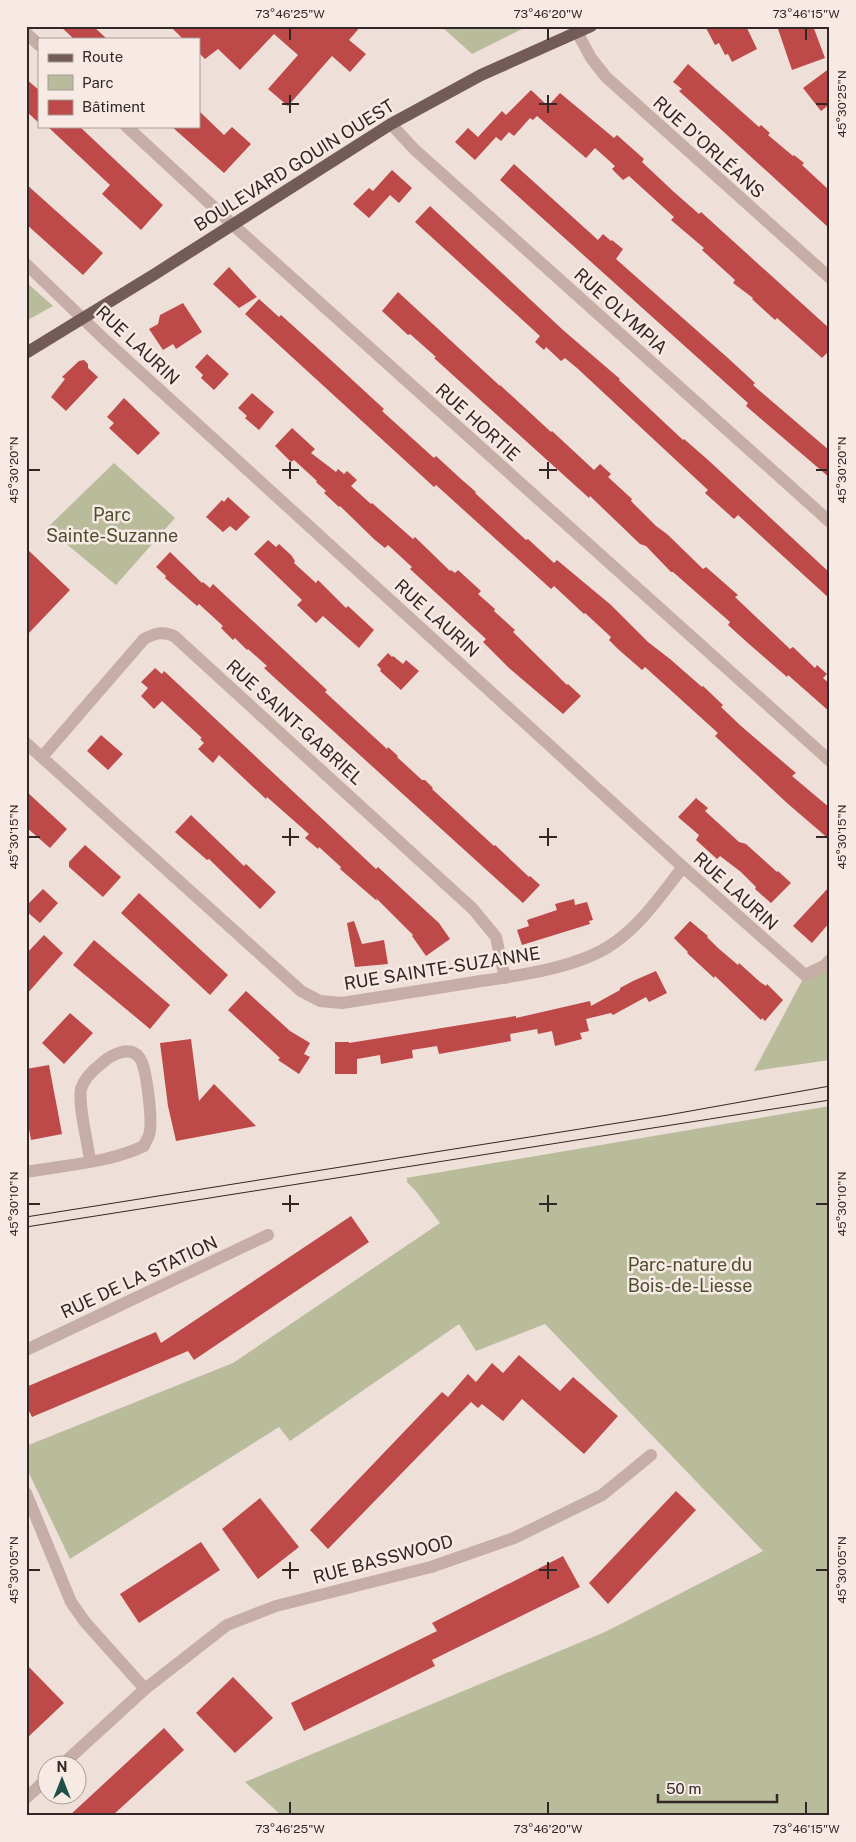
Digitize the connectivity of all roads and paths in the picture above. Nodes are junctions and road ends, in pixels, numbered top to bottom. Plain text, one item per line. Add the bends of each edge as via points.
1 (591, 26) edge
2 (577, 32) junction
3 (26, 33) edge
4 (38, 44) edge
5 (391, 124) junction
6 (128, 128) edge
7 (232, 224) junction
8 (26, 264) edge
9 (830, 278) edge
10 (83, 318) junction
11 (26, 353) edge
12 (830, 522) edge
13 (26, 743) edge
14 (42, 757) junction
15 (830, 761) edge
16 (683, 866) junction
17 (830, 960) edge
18 (505, 978) junction
19 (90, 1161) junction
20 (26, 1172) edge
21 (268, 1235) dead end
22 (26, 1350) edge
23 (652, 1455) dead end
24 (26, 1493) edge
25 (29, 1509) edge
26 (145, 1689) junction
27 (74, 1754) edge
28 (38, 1787) edge
29 (26, 1798) edge

1 - 2 main road, BOULEVARD GOUIN OUEST
2 - 5 main road, BOULEVARD GOUIN OUEST via 480,75
2 - 9 street, RUE D'ORLÉANS via 591,58 610,81
3 - 4 street
5 - 7 main road, BOULEVARD GOUIN OUEST
5 - 12 street, RUE OLYMPIA
6 - 7 street, RUE HORTIE
7 - 10 main road, BOULEVARD GOUIN OUEST
7 - 15 street, RUE HORTIE
8 - 10 street, RUE LAURIN
10 - 11 main road, BOULEVARD GOUIN OUEST
10 - 16 street, RUE LAURIN
13 - 14 street, RUE SAINTE-SUZANNE
14 - 18 street, RUE SAINTE-SUZANNE via 301,991 320,1001 342,1003
14 - 18 street, RUE SAINT-GABRIEL via 144,639 157,633 174,636 473,908 496,937
16 - 17 street, RUE LAURIN via 805,975
16 - 18 street, RUE SAINTE-SUZANNE via 631,929 609,946 580,961
19 - 19 street via 132,1152 144,1146 150,1134 150,1108 142,1063 130,1052 110,1056 91,1072 81,1091
19 - 20 street
21 - 22 street, RUE DE LA STATION
23 - 26 street, RUE BASSWOOD via 602,1495 514,1538 431,1567 276,1606 227,1625
24 - 25 street
25 - 26 street via 71,1602
26 - 27 street, RUE BASSWOOD
28 - 29 street

